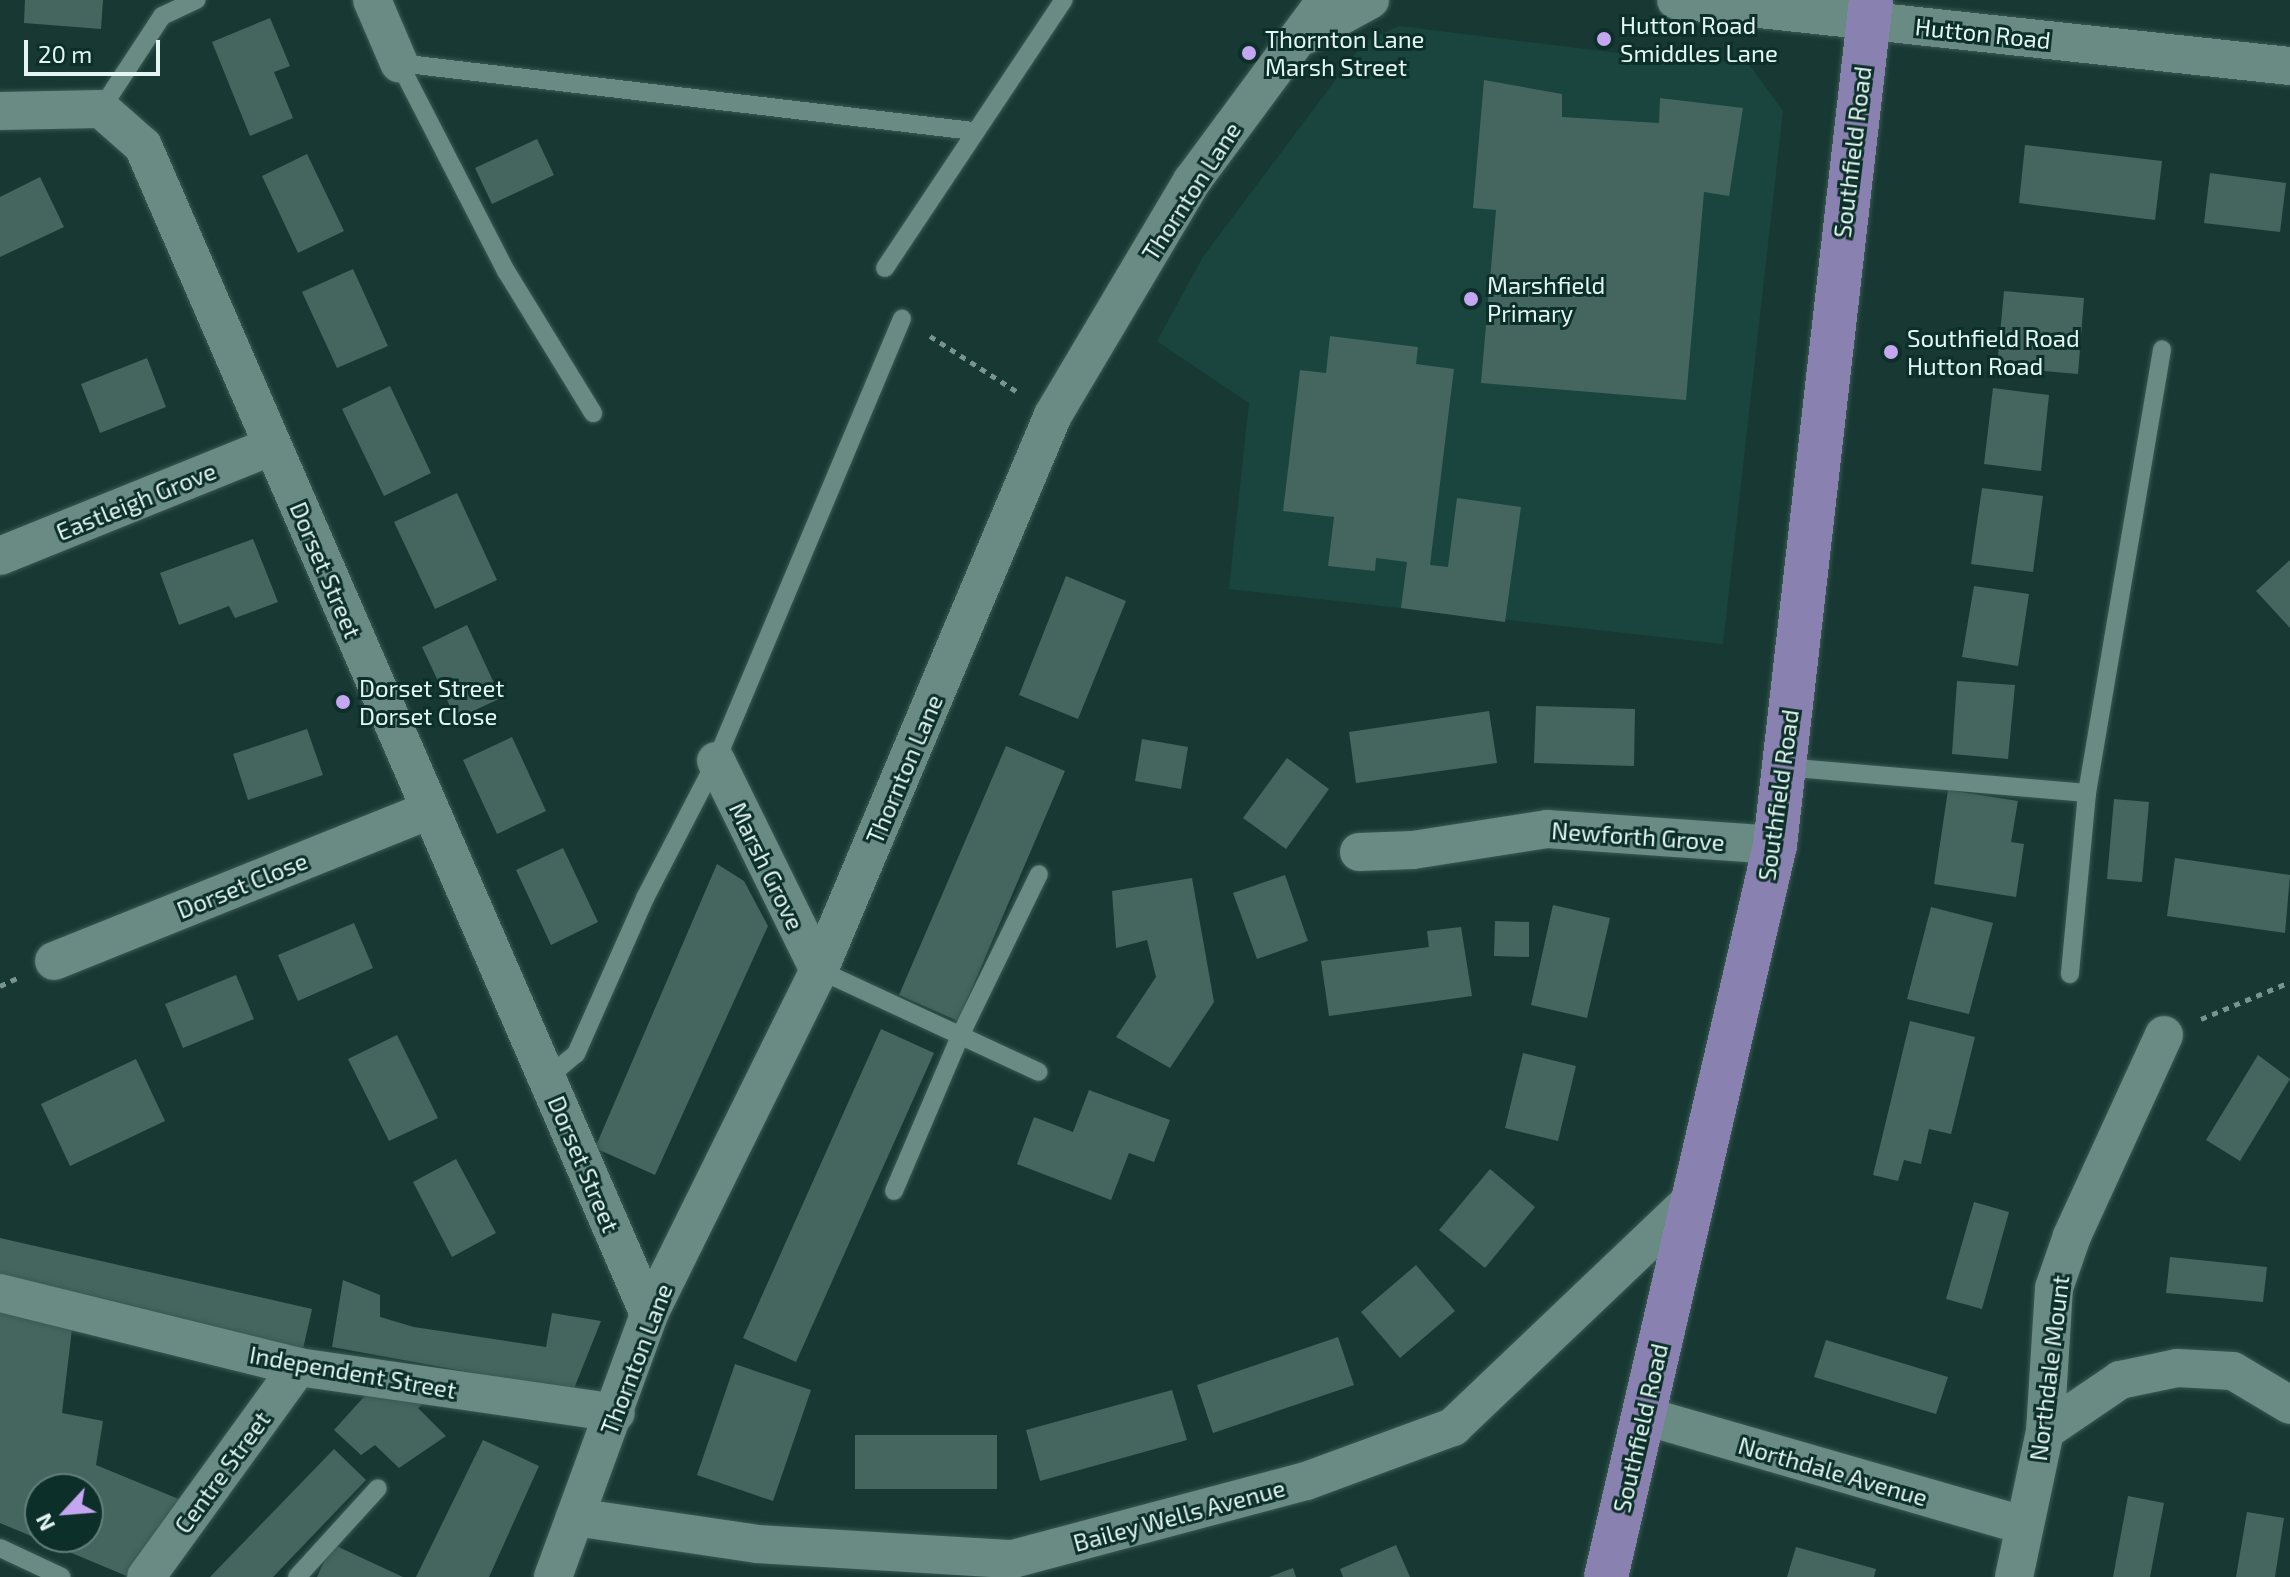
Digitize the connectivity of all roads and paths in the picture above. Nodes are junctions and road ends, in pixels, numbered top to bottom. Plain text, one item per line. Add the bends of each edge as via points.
1 (197, 0) edge
2 (372, 0) edge
3 (1064, 0) edge
4 (1326, 0) edge
5 (1370, 0) edge
6 (1676, 0) edge
7 (176, 4) edge
8 (1870, 11) edge
9 (1294, 43) junction
10 (399, 63) junction
11 (2290, 66) edge
12 (101, 109) junction
13 (0, 111) edge
14 (973, 131) junction
15 (885, 268) dead end
16 (902, 319) joint
17 (2162, 349) dead end
18 (593, 413) dead end
19 (1053, 415) junction
20 (272, 446) junction
21 (0, 556) edge
22 (716, 761) junction
23 (1784, 767) junction
24 (2087, 793) junction
25 (430, 810) junction
26 (1775, 845) junction
27 (1359, 852) dead end
28 (1039, 874) dead end
29 (54, 961) dead end
30 (819, 970) junction
31 (2070, 974) dead end
32 (2290, 982) edge
33 (2164, 1035) joint
34 (960, 1036) junction
35 (1039, 1072) dead end
36 (547, 1078) junction
37 (894, 1191) dead end
38 (1688, 1203) junction
39 (0, 1293) edge
40 (649, 1314) junction
41 (298, 1367) junction
42 (2290, 1405) edge
43 (616, 1413) junction
44 (1645, 1416) junction
45 (2045, 1431) junction
46 (378, 1488) dead end
47 (575, 1517) junction
48 (2022, 1525) junction
49 (0, 1548) edge
50 (62, 1577) edge
51 (146, 1577) edge
52 (297, 1577) edge
53 (553, 1577) edge
54 (1606, 1577) edge
55 (2014, 1577) edge

1 - 7 lane
2 - 10 street
3 - 14 lane
4 - 9 street, Thornton Lane
5 - 9 street
6 - 8 street, Hutton Road
7 - 12 lane via 162,16
8 - 11 street, Hutton Road
8 - 23 main road, Southfield Road
9 - 19 street, Thornton Lane via 1192,181
10 - 14 lane
10 - 18 lane via 506,271
12 - 13 street
12 - 20 street, Dorset Street via 143,146
14 - 15 lane
16 - 19 path
16 - 22 lane
17 - 24 lane
19 - 30 street, Thornton Lane
20 - 21 street, Eastleigh Grove
20 - 25 street, Dorset Street
22 - 30 street, Marsh Grove
22 - 36 lane via 645,898 576,1054
23 - 24 lane
23 - 26 main road, Southfield Road
24 - 31 lane
25 - 29 street, Dorset Close
25 - 36 street, Dorset Street
26 - 27 street, Newforth Grove via 1547,829 1413,850
26 - 38 main road, Southfield Road
28 - 34 lane
30 - 34 lane
30 - 40 street, Thornton Lane
32 - 33 path
33 - 45 street, Northdale Mount via 2072,1236 2054,1288
34 - 35 lane
34 - 37 lane
36 - 40 street, Dorset Street
38 - 44 main road, Southfield Road
38 - 47 street, Bailey Wells Avenue via 1453,1427 1306,1481 1013,1559 757,1544
39 - 41 street, Independent Street
40 - 43 street, Thornton Lane
41 - 43 street, Independent Street
41 - 51 street, Centre Street
42 - 45 street via 2233,1371 2177,1368 2120,1380
43 - 47 street, Thornton Lane
44 - 48 street, Northdale Avenue
44 - 54 main road, Southfield Road
45 - 48 street, Northdale Mount
46 - 52 lane
47 - 53 street, Thornton Lane
48 - 55 street, Northdale Mount
49 - 50 lane

